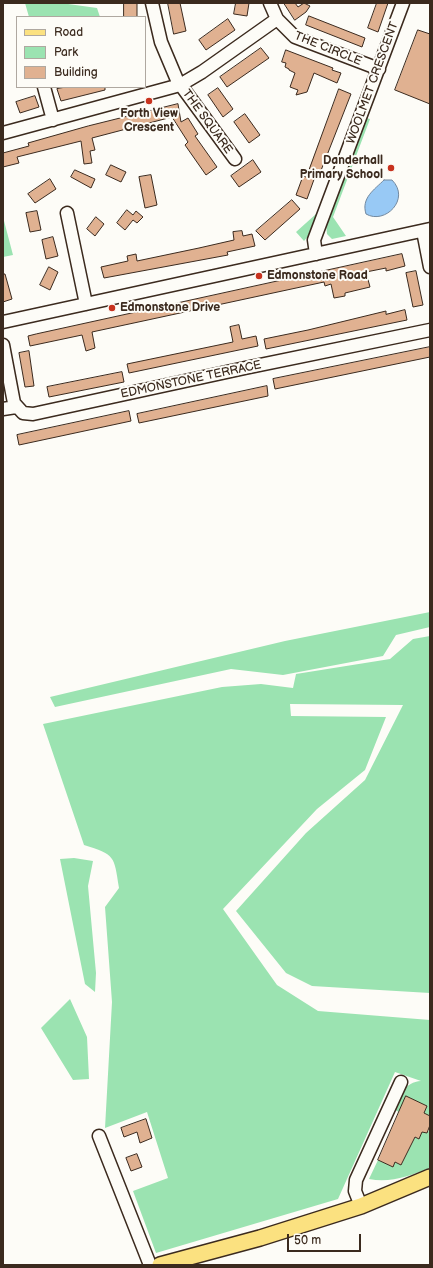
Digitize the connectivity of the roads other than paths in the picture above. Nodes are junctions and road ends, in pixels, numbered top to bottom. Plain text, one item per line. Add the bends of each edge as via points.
1 (152, 3) edge
2 (270, 3) edge
3 (403, 3) edge
4 (277, 19) junction
5 (379, 69) junction
6 (180, 85) junction
7 (44, 88) edge
8 (53, 120) junction
9 (3, 133) edge
10 (235, 159) dead end
11 (67, 213) dead end
12 (426, 230) edge
13 (316, 254) junction
14 (430, 267) edge
15 (86, 304) junction
16 (3, 322) edge
17 (430, 330) edge
18 (3, 345) edge
19 (11, 402) edge
20 (3, 409) edge
21 (401, 1082) dead end
22 (99, 1136) dead end
23 (430, 1177) edge
24 (361, 1206) junction
25 (150, 1265) edge
26 (160, 1265) edge

1 - 6 street, THE SQUARE via 161,42
2 - 4 street, THE CIRCLE
3 - 5 street, WOOLMET CRESCENT
4 - 5 street, THE CIRCLE via 295,37
4 - 6 street
5 - 13 street, WOOLMET CRESCENT via 314,240
6 - 8 street
6 - 10 street, THE SQUARE
7 - 8 street
8 - 9 street
11 - 15 street
12 - 13 street
12 - 14 street
13 - 15 street
15 - 16 street
17 - 19 street, EDMONSTONE TERRACE via 33,414 23,413
18 - 19 street
19 - 20 street
21 - 24 street via 356,1180 356,1191
22 - 25 street
23 - 24 main road
24 - 26 main road via 260,1238

